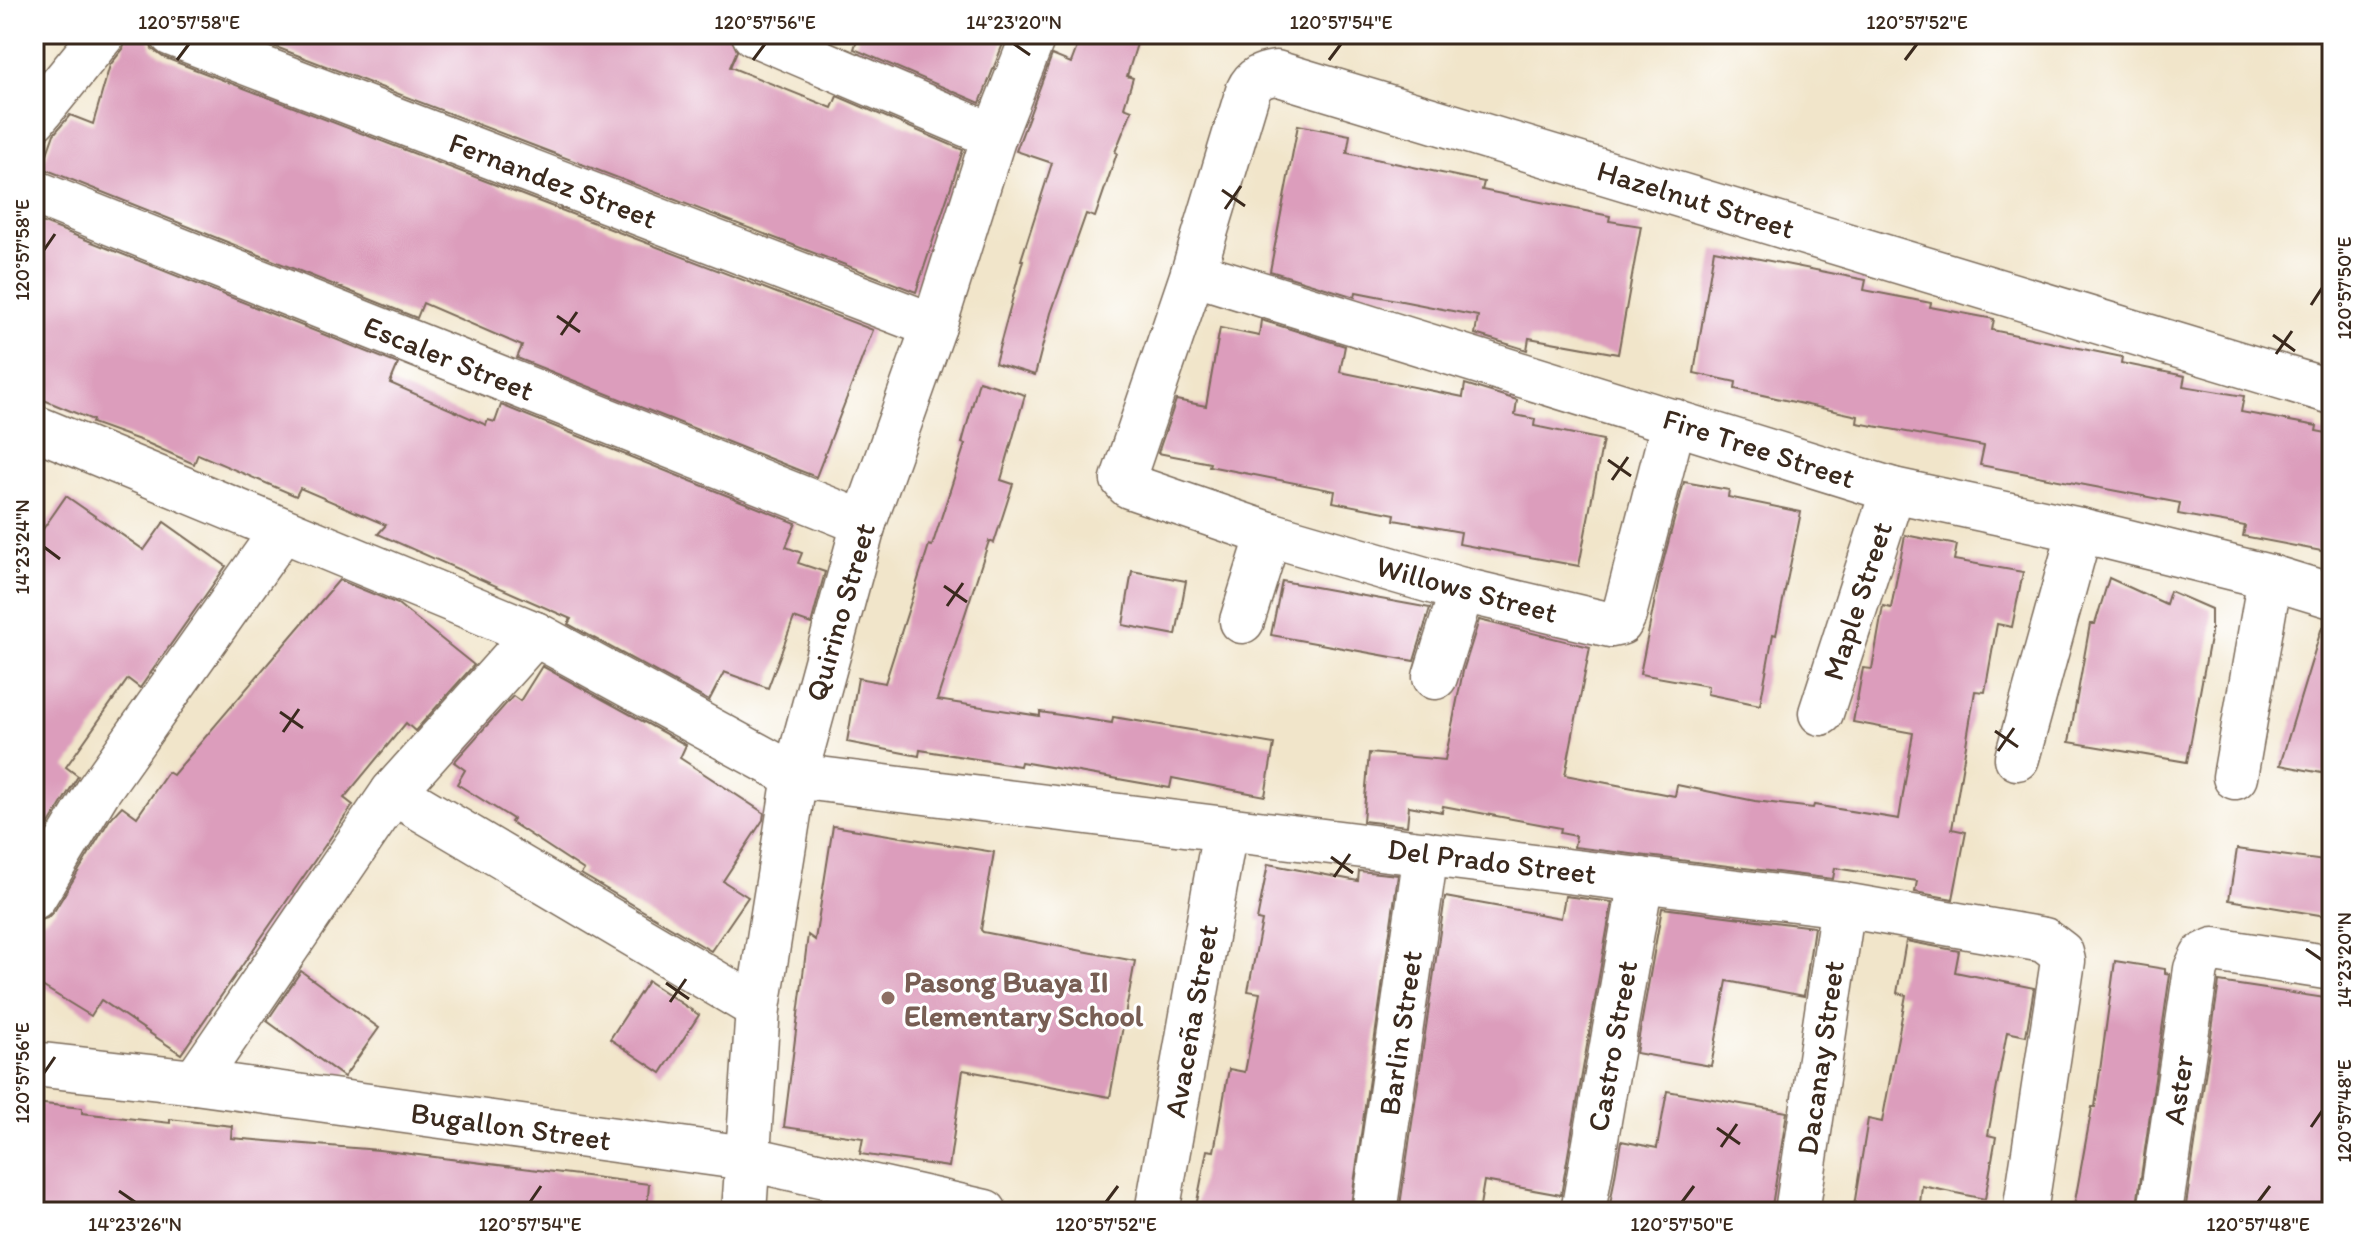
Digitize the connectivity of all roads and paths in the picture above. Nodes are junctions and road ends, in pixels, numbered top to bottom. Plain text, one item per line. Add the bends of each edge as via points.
1 (103, 34) edge
2 (172, 34) edge
3 (754, 34) edge
4 (1034, 34) edge
5 (34, 119) edge
6 (994, 136) junction
7 (34, 192) edge
8 (1193, 273) junction
9 (934, 326) junction
10 (2332, 392) edge
11 (1674, 421) junction
12 (37, 434) edge
13 (1124, 476) joint
14 (1893, 490) junction
15 (864, 523) junction
16 (2080, 530) junction
17 (282, 531) junction
18 (1269, 534) junction
19 (2270, 577) junction
20 (1462, 590) junction
21 (2332, 596) edge
22 (1242, 621) dead end
23 (535, 634) junction
24 (1435, 677) dead end
25 (1821, 713) dead end
26 (2017, 758) dead end
27 (795, 776) junction
28 (2235, 777) dead end
29 (393, 792) junction
30 (1225, 830) junction
31 (1426, 853) junction
32 (1641, 880) junction
33 (34, 897) edge
34 (1843, 905) junction
35 (2332, 968) edge
36 (758, 1008) junction
37 (34, 1064) edge
38 (195, 1082) junction
39 (746, 1158) junction
40 (744, 1212) edge
41 (985, 1212) edge
42 (1157, 1212) edge
43 (1374, 1212) edge
44 (1583, 1212) edge
45 (1797, 1212) edge
46 (2025, 1212) edge
47 (2160, 1212) edge

1 - 5 street
2 - 9 street, Fernandez Street
3 - 6 street
4 - 6 street, Quirino Street
6 - 9 street, Quirino Street
7 - 15 street, Escaler Street
8 - 10 street, Hazelnut Street via 1248,91 1262,75 1276,73
8 - 11 street, Fire Tree Street
8 - 13 street, Hazelnut Street
9 - 15 street, Quirino Street
11 - 14 street, Fire Tree Street
11 - 20 street, Willows Street via 1620,623
12 - 17 street
13 - 18 street, Willows Street via 1125,484
14 - 16 street, Fire Tree Street
14 - 25 street, Maple Street
15 - 27 street, Quirino Street
16 - 19 street, Fire Tree Street
16 - 26 street
17 - 23 street
17 - 33 street via 98,791
18 - 20 street, Willows Street
18 - 22 street
19 - 21 street, Fire Tree Street
19 - 28 street
20 - 24 street
23 - 27 street
23 - 29 street
27 - 30 street, Del Prado Street
27 - 36 street, Quirino Street
29 - 36 street
29 - 38 street
30 - 31 street, Del Prado Street
30 - 42 street, Avaceña Street
31 - 32 street, Del Prado Street
31 - 43 street, Barlin Street
32 - 34 street, Del Prado Street
32 - 44 street, Castro Street
34 - 45 street, Dacanay Street
34 - 46 street, Del Prado Street via 2044,940 2061,953
35 - 47 street, Aster via 2214,950 2202,956
36 - 39 street, Quirino Street
37 - 38 street, Bugallon Street
38 - 39 street, Bugallon Street
39 - 40 street, Quirino Street
39 - 41 street, Bugallon Street

